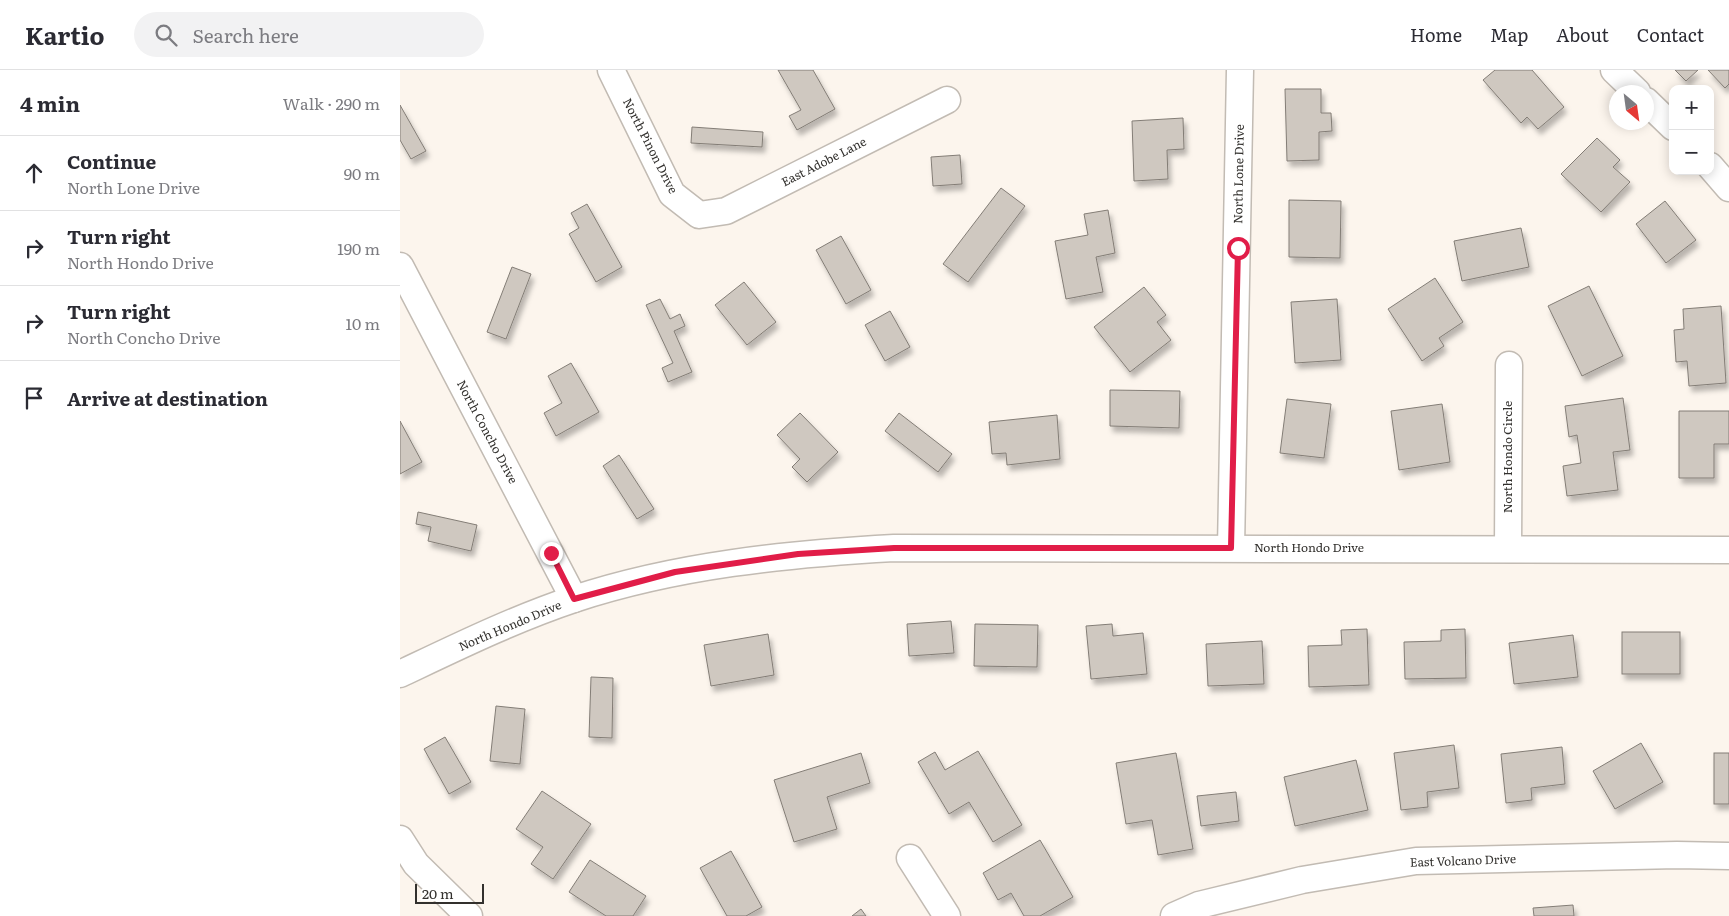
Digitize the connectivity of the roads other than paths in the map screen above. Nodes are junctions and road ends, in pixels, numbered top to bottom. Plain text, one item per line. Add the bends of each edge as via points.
1 (611, 70) edge
2 (1240, 70) edge
3 (1614, 70) edge
4 (1630, 85) edge
5 (947, 100) dead end
6 (1654, 108) edge
7 (1669, 122) edge
8 (1714, 171) edge
9 (1729, 188) edge
10 (699, 214) joint
11 (400, 266) edge
12 (1509, 365) dead end
13 (1231, 548) junction
14 (1508, 549) junction
15 (1729, 550) edge
16 (574, 599) junction
17 (400, 674) edge
18 (400, 839) edge
19 (1729, 856) edge
20 (910, 858) dead end
21 (469, 916) edge
22 (948, 916) edge
23 (1174, 916) edge

1 - 10 street, North Pinon Drive via 672,194
2 - 13 street, North Lone Drive
3 - 4 street
5 - 10 street, East Adobe Lane via 726,212
6 - 7 street
8 - 9 street
11 - 16 street, North Concho Drive
12 - 14 street, North Hondo Circle
13 - 14 street, North Hondo Drive
13 - 16 street, North Hondo Drive via 894,548 798,554 675,572
14 - 15 street, North Hondo Drive
16 - 17 street, North Hondo Drive
18 - 21 street via 416,864
19 - 23 street, East Volcano Drive via 1416,861 1302,880 1199,905
20 - 22 street

